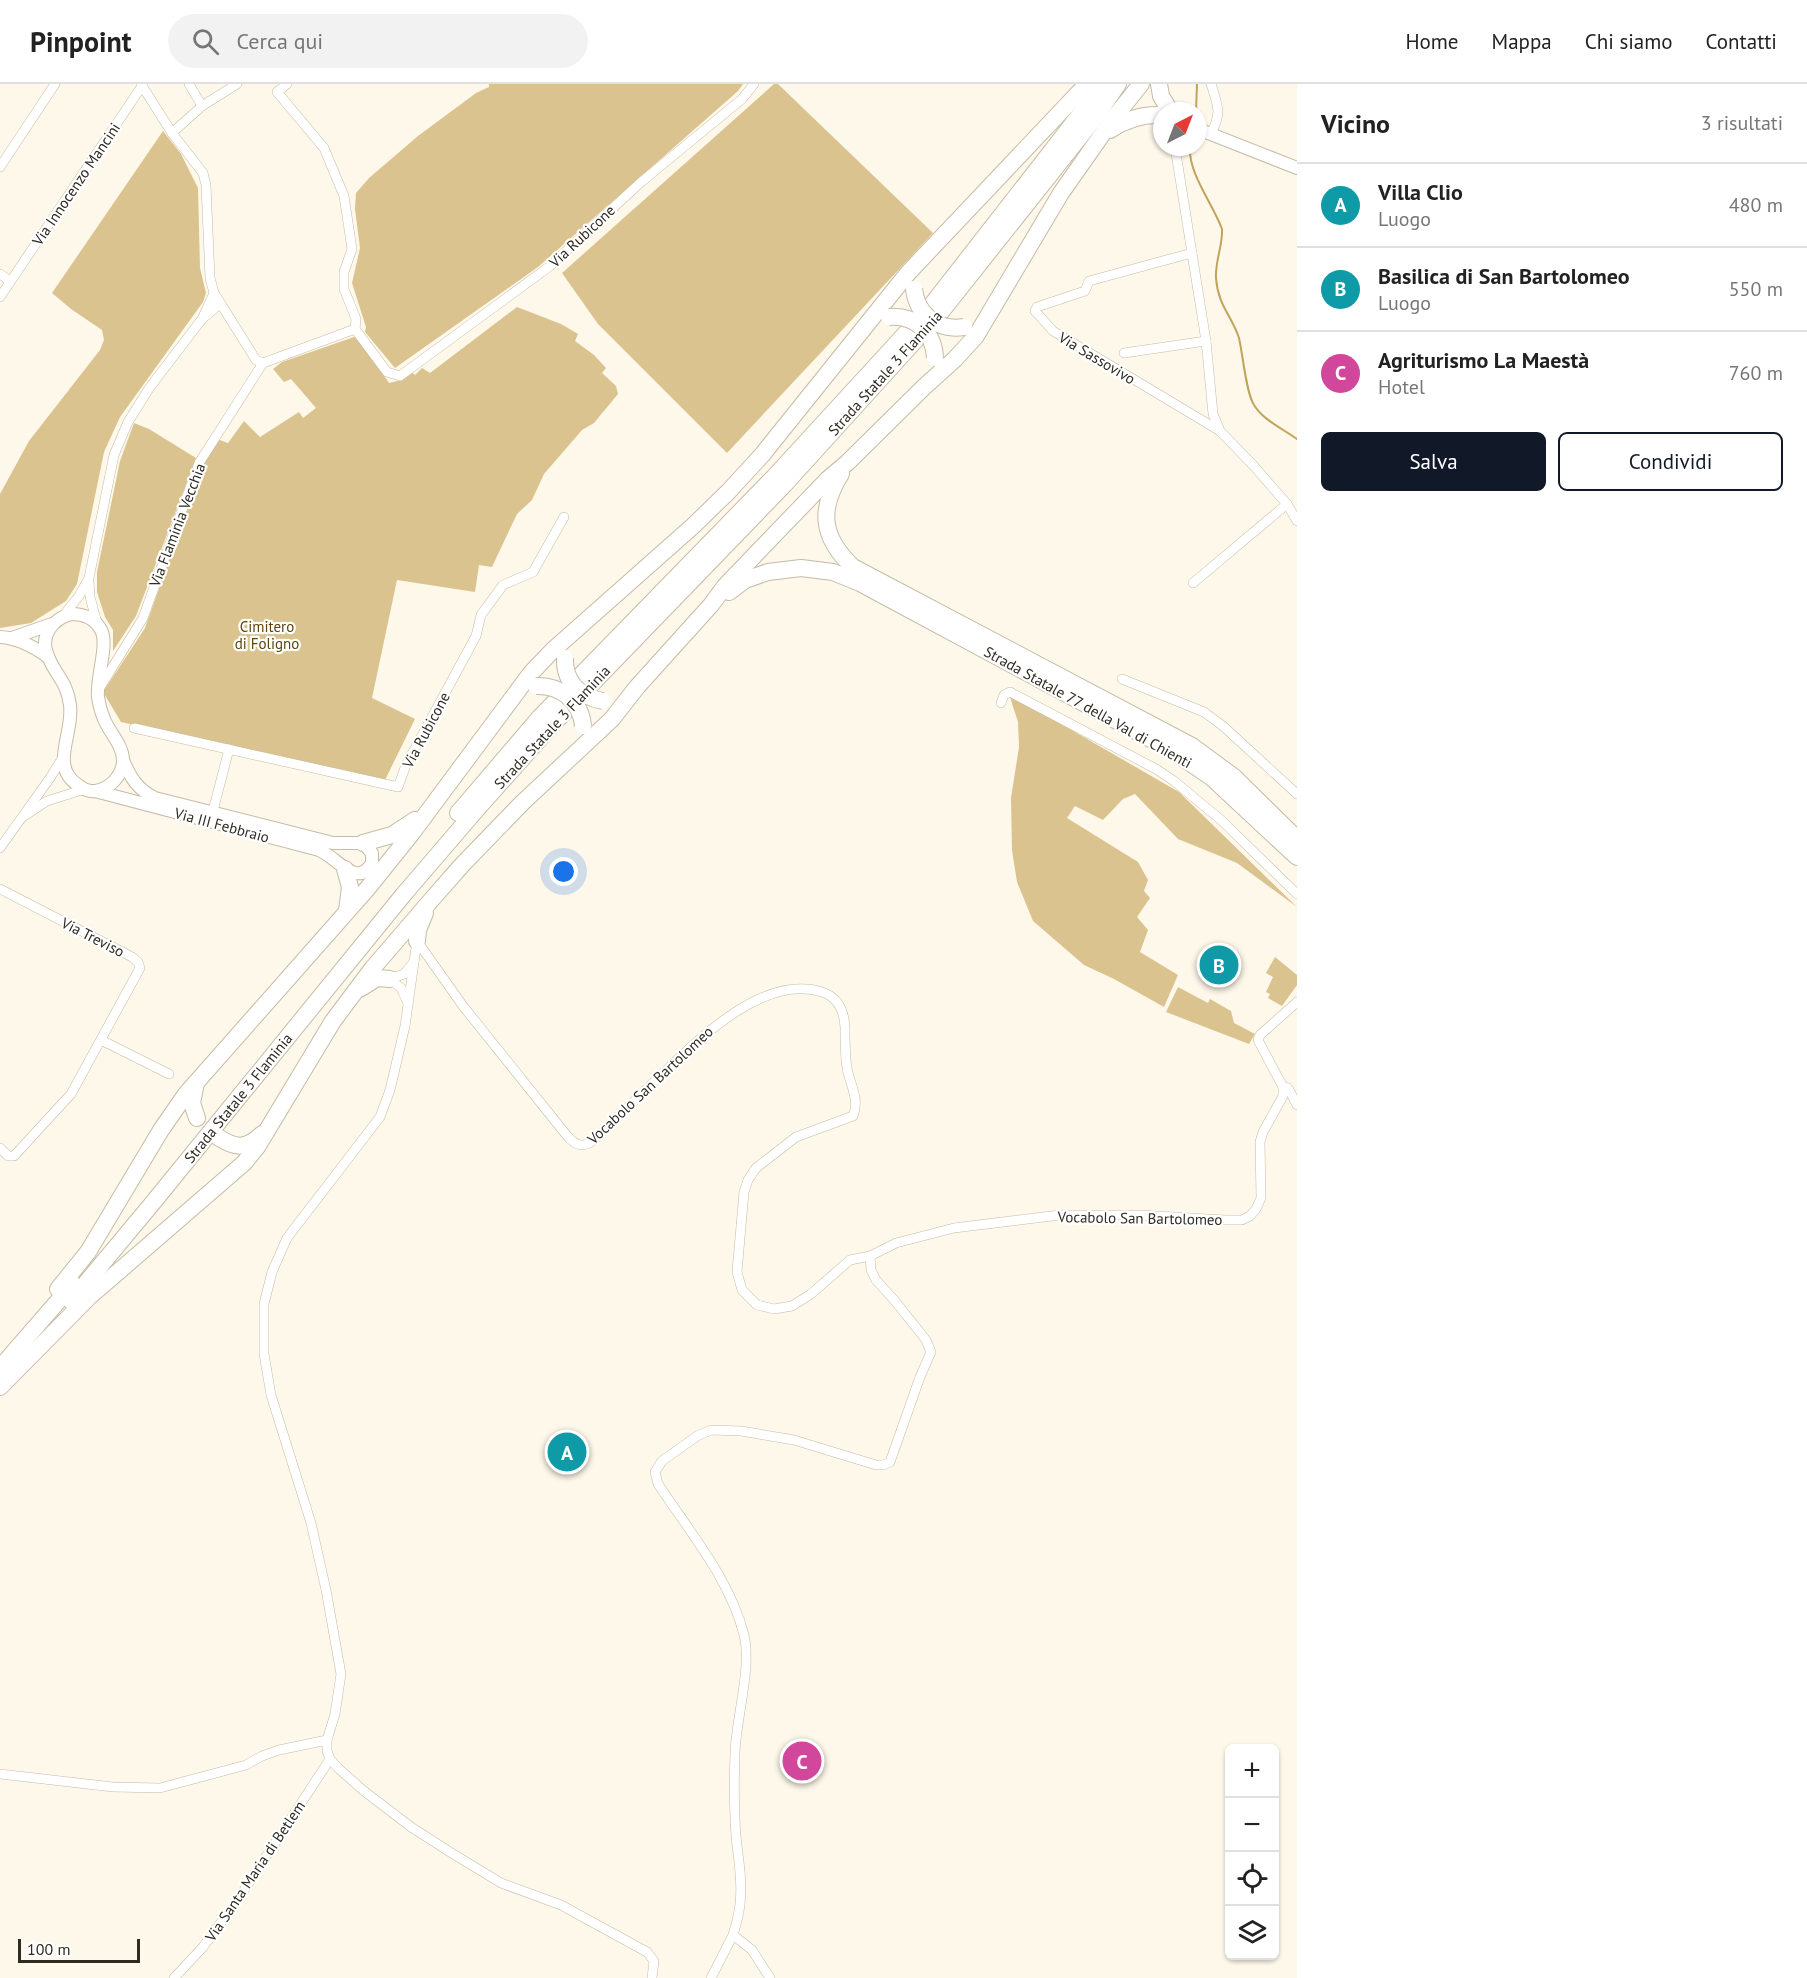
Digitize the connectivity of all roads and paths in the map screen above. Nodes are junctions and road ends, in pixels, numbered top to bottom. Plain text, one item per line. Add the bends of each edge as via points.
1 (55, 84) edge
2 (189, 84) edge
3 (237, 84) edge
4 (286, 84) edge
5 (754, 84) edge
6 (1087, 84) edge
7 (1101, 84) edge
8 (1118, 84) edge
9 (1141, 84) edge
10 (1159, 84) edge
11 (1211, 84) edge
12 (141, 85) edge
13 (1165, 102) edge
14 (202, 106) junction
15 (1153, 115) edge
16 (1207, 128) edge
17 (1207, 132) edge
18 (172, 133) junction
19 (1104, 134) junction
20 (1176, 156) edge
21 (0, 167) edge
22 (1297, 168) edge
23 (934, 245) junction
24 (1192, 253) junction
25 (0, 274) edge
26 (10, 281) junction
27 (214, 293) junction
28 (0, 297) edge
29 (220, 304) junction
30 (993, 307) junction
31 (202, 319) junction
32 (355, 329) junction
33 (858, 334) junction
34 (1206, 341) junction
35 (1124, 353) dead end
36 (263, 363) junction
37 (924, 387) junction
38 (1220, 431) junction
39 (847, 463) junction
40 (1287, 504) junction
41 (564, 517) dead end
42 (1297, 521) edge
43 (89, 578) junction
44 (1193, 583) dead end
45 (711, 605) junction
46 (63, 616) junction
47 (97, 623) junction
48 (52, 624) junction
49 (571, 634) junction
50 (6, 637) edge
51 (48, 657) junction
52 (1122, 679) dead end
53 (637, 687) junction
54 (518, 689) junction
55 (98, 691) junction
56 (1001, 703) dead end
57 (134, 728) dead end
58 (579, 749) junction
59 (230, 750) junction
60 (63, 757) junction
61 (123, 760) junction
62 (90, 790) junction
63 (1297, 794) edge
64 (432, 806) junction
65 (213, 812) junction
66 (20, 819) junction
67 (1297, 839) edge
68 (363, 843) junction
69 (0, 848) edge
70 (1297, 856) edge
71 (345, 869) junction
72 (0, 889) edge
73 (1297, 894) edge
74 (433, 897) junction
75 (344, 916) junction
76 (417, 941) junction
77 (414, 962) junction
78 (390, 979) junction
79 (350, 998) junction
80 (1297, 1002) edge
81 (408, 1005) junction
82 (101, 1040) junction
83 (169, 1074) dead end
84 (196, 1083) junction
85 (1283, 1087) junction
86 (1297, 1105) edge
87 (197, 1118) dead end
88 (269, 1127) junction
89 (218, 1137) dead end
90 (0, 1148) edge
91 (8, 1156) junction
92 (0, 1164) edge
93 (870, 1256) junction
94 (0, 1359) edge
95 (0, 1368) edge
96 (0, 1385) edge
97 (327, 1740) junction
98 (330, 1759) junction
99 (0, 1774) edge
100 (733, 1935) junction
101 (174, 1978) edge
102 (652, 1978) edge
103 (711, 1978) edge
104 (770, 1978) edge

1 - 21 street
2 - 14 street
3 - 14 street
4 - 32 street via 278,92 324,148 344,196 352,249 344,272 344,290 356,320
5 - 32 street, Via Rubicone via 742,99 640,183 550,266 400,376 387,372
6 - 23 highway
7 - 95 highway, Strada Statale 3 Flaminia via 930,307 774,477 540,717 387,896 144,1199
8 - 96 highway, Strada Statale 3 Flaminia via 941,312 784,485 477,808
9 - 19 highway
10 - 13 highway
11 - 16 street via 1219,116
12 - 18 street
12 - 26 street, Via Innocenzo Mancini
14 - 18 street
15 - 19 highway via 1132,118
17 - 22 main road
18 - 27 street via 203,173
19 - 30 highway via 1044,219
20 - 24 street, Via Sassovivo
23 - 30 highway, bridge via 916,276 914,289 921,310 934,323 950,328 980,320
23 - 33 highway
24 - 34 street, Via Sassovivo
24 - 38 street, Via Sassovivo via 1089,281 1085,291 1035,311 1053,331
25 - 26 street
26 - 28 street, Via Innocenzo Mancini
27 - 29 street
27 - 31 street
29 - 31 street
29 - 36 street via 256,360
30 - 37 highway via 966,348
31 - 43 street via 128,422 114,455
32 - 36 street
33 - 37 highway, bridge via 888,317 904,318 921,326 933,342 935,358 935,368
33 - 49 highway via 728,492
34 - 35 street, Via Sassovivo
34 - 38 street, Via Sassovivo via 1213,414
36 - 55 street, Via Flaminia Vecchia via 199,463 143,618
37 - 39 highway
38 - 40 street, Via Sassovivo
39 - 45 highway via 776,531
39 - 67 highway, Strada Statale 77 della Val di Chienti via 825,507 833,544 853,567 1192,746 1234,777
40 - 42 street, Via Sassovivo
40 - 44 street
41 - 59 street, Via Rubicone via 532,572 503,585 482,615 476,636 398,787
43 - 46 street
43 - 47 street
45 - 53 highway
45 - 70 highway, Strada Statale 77 della Val di Chienti via 745,580 768,572 801,568 833,572 860,583 1171,750 1211,777
46 - 47 main road via 78,614
46 - 48 main road
47 - 55 main road via 105,641
48 - 50 main road
48 - 51 main road via 46,637
49 - 53 highway, bridge via 565,658 567,676 577,690 603,701 625,696
49 - 54 highway
50 - 51 main road via 32,646
51 - 60 main road via 70,702 71,721
52 - 63 street via 1204,712
53 - 58 highway via 612,719
54 - 58 highway, bridge via 554,688 571,699 583,726
54 - 64 highway
55 - 61 main road via 104,719
56 - 73 street via 1010,692 1156,770 1214,813
57 - 59 street, Via Rubicone
58 - 74 highway
59 - 65 street
60 - 62 main road via 64,769 72,781
60 - 66 street
61 - 62 main road via 114,782
61 - 65 main road via 132,779 150,795
62 - 66 street via 47,801
62 - 71 main road, Via III Febbraio via 319,850
64 - 68 highway via 402,830
64 - 75 highway
65 - 68 main road via 333,843
66 - 69 street
68 - 71 main road via 372,855 370,867 358,874
71 - 75 highway via 350,893
72 - 82 street, Via Treviso via 138,962 140,968
74 - 76 highway
74 - 79 highway
75 - 84 highway
76 - 77 street
76 - 93 street, Vocabolo San Bartolomeo via 463,1006 568,1137 584,1146 705,1033 728,1017 782,991 818,991 836,1000 844,1018 845,1054 856,1109 846,1121 796,1137 756,1168 744,1192 736,1272 742,1290 752,1302 780,1309 807,1298 846,1262
77 - 78 street via 404,974
77 - 81 street
78 - 79 highway via 374,980
78 - 81 street via 404,992
79 - 88 highway
80 - 85 street via 1260,1035 1259,1044
81 - 97 street via 390,1090 380,1117 287,1238 264,1304 264,1354 271,1395 311,1523 341,1674
82 - 83 street
82 - 91 street, Via Treviso via 71,1094 14,1156
84 - 87 highway via 192,1103
84 - 94 highway via 161,1130 88,1251
85 - 86 street via 1288,1088
85 - 93 street, Vocabolo San Bartolomeo via 1260,1142 1261,1198 1250,1216 1242,1220 1060,1215 954,1228 896,1243
88 - 89 highway via 246,1145 233,1145
88 - 96 highway via 237,1170 88,1297
90 - 91 street
91 - 92 street, Via Treviso
93 - 100 street via 876,1280 926,1340 931,1352 890,1462 876,1465 794,1440 711,1430 669,1455 655,1472 658,1484 717,1572 744,1636 745,1669 735,1775 740,1904
97 - 98 street
97 - 99 street via 279,1750 246,1765 160,1788 113,1787
98 - 101 street, Via Santa Maria di Betlem via 239,1898
98 - 102 street via 411,1827 497,1881 561,1905 647,1952 654,1961
100 - 103 street
100 - 104 street via 752,1950

